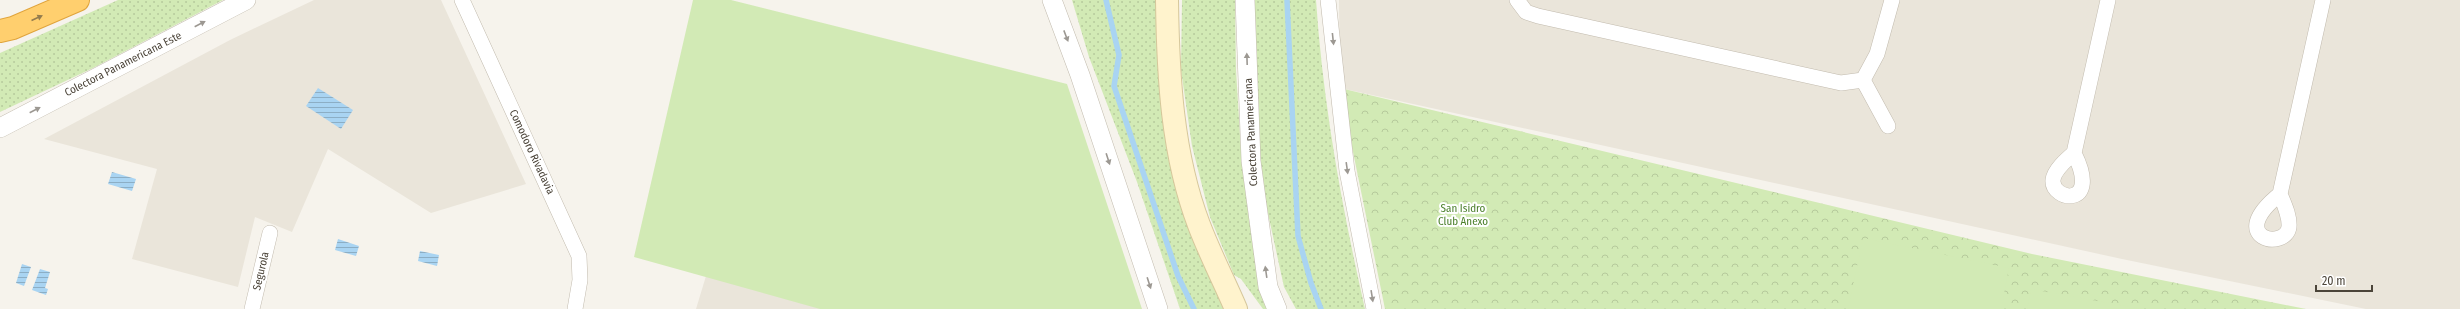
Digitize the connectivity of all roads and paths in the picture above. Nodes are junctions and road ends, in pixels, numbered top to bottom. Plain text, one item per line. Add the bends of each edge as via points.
1 (78, 0) edge
2 (246, 0) edge
3 (462, 0) edge
4 (1052, 0) edge
5 (1167, 0) edge
6 (1245, 0) edge
7 (1328, 0) edge
8 (1517, 0) edge
9 (1892, 0) edge
10 (2108, 0) edge
11 (2323, 0) edge
12 (0, 31) edge
13 (1863, 80) junction
14 (1888, 126) dead end
15 (0, 128) edge
16 (2074, 153) dead end
17 (2280, 194) dead end
18 (270, 234) dead end
19 (1236, 308) edge
20 (252, 309) edge
21 (575, 309) edge
22 (1158, 309) edge
23 (1276, 309) edge
24 (1374, 309) edge

12 -> 1 highway via 13,28
15 -> 2 street, Colectora Panamericana Este
3 - 21 street, Comodoro Rivadavia via 578,256 580,280
4 -> 22 street
5 - 19 main road via 1171,99 1186,182 1199,225
23 -> 6 street, Colectora Panamericana via 1268,287 1251,161
7 -> 24 street via 1347,171
8 - 13 street via 1526,12 1538,16 1841,83
9 - 13 street via 1877,54
10 - 16 street
11 - 17 street
13 - 14 street
18 - 20 street, Segurola

